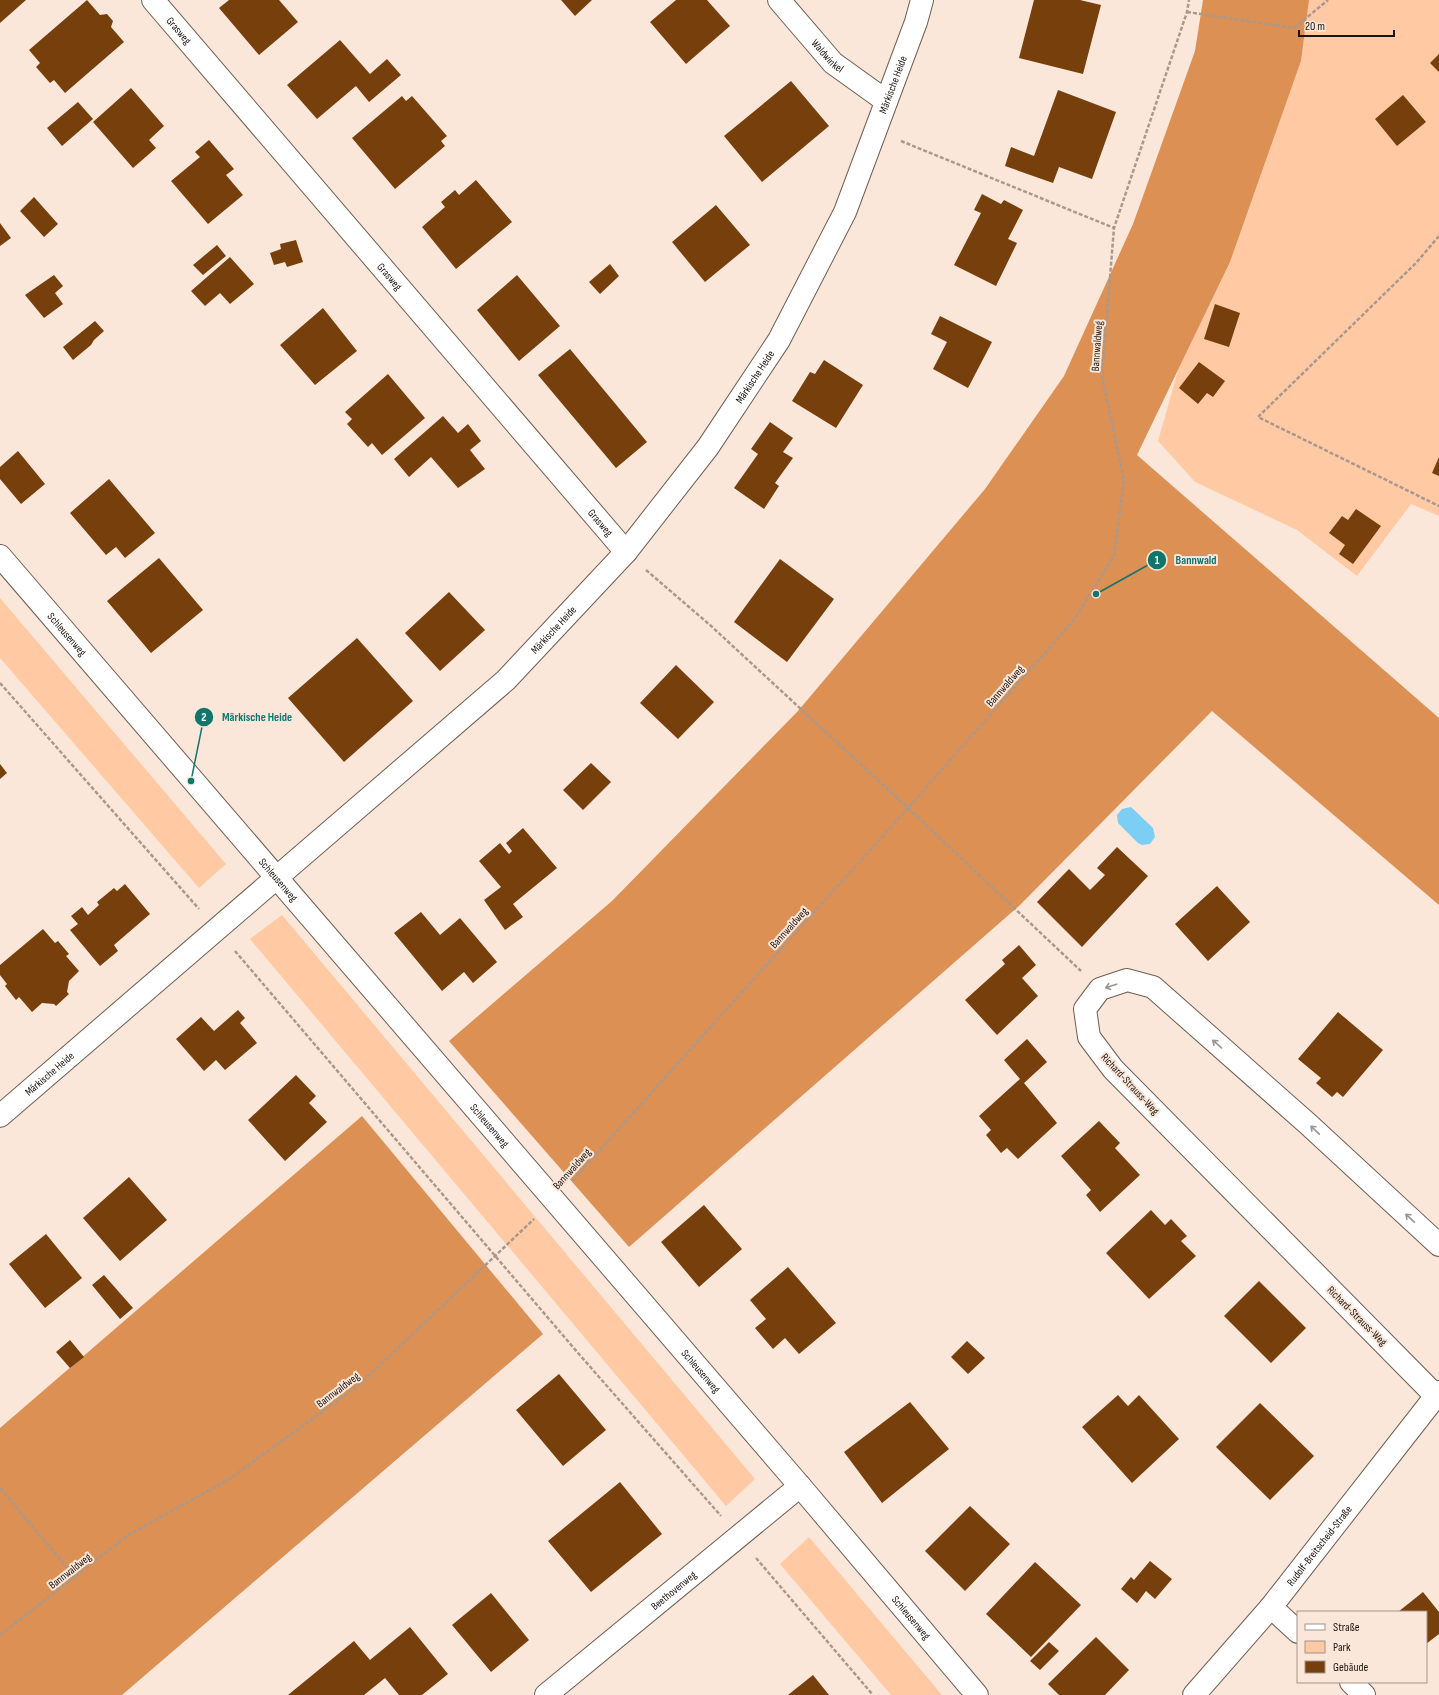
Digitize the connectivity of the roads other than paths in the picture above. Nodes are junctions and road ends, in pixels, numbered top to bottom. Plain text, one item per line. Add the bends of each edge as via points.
1 (153, 0) edge
2 (779, 0) edge
3 (922, 0) edge
4 (886, 101) junction
5 (626, 552) junction
6 (0, 556) edge
7 (277, 879) junction
8 (0, 1116) edge
9 (1439, 1245) edge
10 (1437, 1394) edge
11 (800, 1486) junction
12 (1271, 1607) junction
13 (1297, 1631) edge
14 (1352, 1683) edge
15 (546, 1695) edge
16 (978, 1695) edge
17 (1194, 1695) edge
18 (1364, 1695) edge

1 - 5 street, Grasweg
2 - 4 street, Waldwinkel via 833,63
3 - 4 street, Märkische Heide
4 - 5 street, Märkische Heide via 845,212 779,340 708,447
5 - 7 street, Märkische Heide via 506,680
6 - 7 street, Schleusenweg
7 - 8 street, Märkische Heide
7 - 11 street, Schleusenweg
9 -> 10 street, Richard-Strauss-Weg via 1308,1124 1153,987 1127,980 1100,989 1085,1009 1089,1037 1113,1069
10 - 12 street, Rudolf-Breitscheid-Straße
11 - 15 street, Beethovenweg
11 - 16 street, Schleusenweg
12 - 13 street
12 - 17 street, Rudolf-Breitscheid-Straße
14 - 18 street

